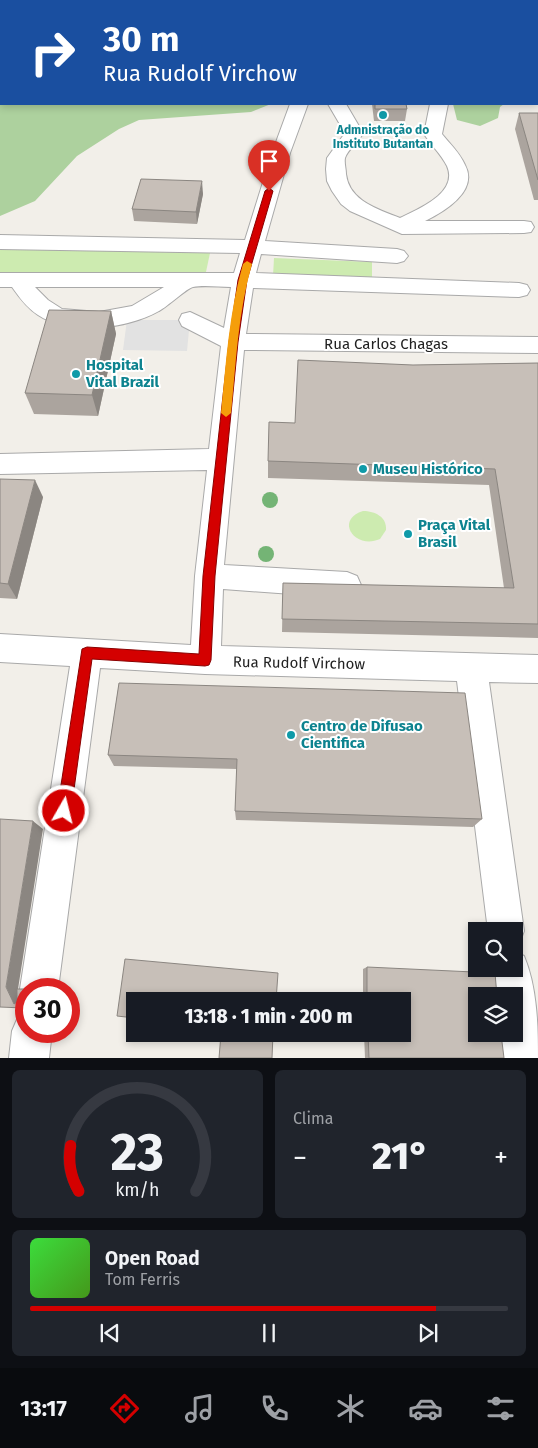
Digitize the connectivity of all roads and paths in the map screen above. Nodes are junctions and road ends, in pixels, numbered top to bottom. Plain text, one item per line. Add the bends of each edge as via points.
1 (299, 105) edge
2 (338, 105) edge
3 (438, 105) edge
4 (400, 226) junction
5 (524, 227) dead end
6 (0, 242) edge
7 (252, 247) junction
8 (397, 256) junction
9 (9, 280) edge
10 (187, 280) junction
11 (243, 280) junction
12 (395, 284) junction
13 (519, 290) dead end
14 (190, 320) dead end
15 (233, 342) junction
16 (538, 345) edge
17 (221, 459) junction
18 (0, 464) edge
19 (209, 576) junction
20 (347, 585) edge
21 (0, 648) edge
22 (87, 653) junction
23 (205, 660) junction
24 (471, 667) junction
25 (538, 669) edge
26 (505, 922) edge
27 (512, 977) edge
28 (41, 978) edge
29 (31, 1043) edge
30 (29, 1058) edge
31 (523, 1058) edge

1 - 7 street
2 - 4 street via 354,133 336,158 335,180 340,192 356,206
3 - 4 street via 433,134 458,170 458,185 436,208
4 - 5 street
4 - 8 street
6 - 7 street
7 - 8 street
7 - 11 street
8 - 12 street
9 - 10 street
9 - 10 street via 51,313 105,321 130,316 153,306
10 - 11 street
11 - 12 street
11 - 15 street
12 - 13 street
14 - 15 street
15 - 16 street, Rua Carlos Chagas
15 - 17 street
17 - 18 street
17 - 19 street
19 - 20 street
19 - 23 street
21 - 22 street, Rua Rudolf Virchow
22 - 23 street, Rua Rudolf Virchow
22 - 28 street
23 - 24 street, Rua Rudolf Virchow
24 - 25 street, Rua Rudolf Virchow
24 - 26 street
27 - 31 street
29 - 30 street

